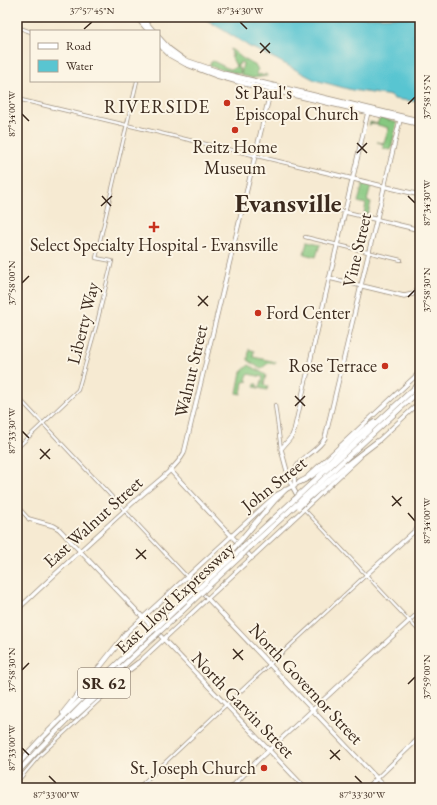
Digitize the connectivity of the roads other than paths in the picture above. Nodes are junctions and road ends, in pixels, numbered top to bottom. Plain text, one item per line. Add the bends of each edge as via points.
1 (137, 17) edge
2 (141, 17) edge
3 (17, 27) edge
4 (147, 30) edge
5 (152, 30) edge
6 (30, 32) edge
7 (161, 46) edge
8 (137, 82) edge
9 (271, 88) junction
10 (17, 99) edge
11 (337, 103) junction
12 (368, 112) junction
13 (400, 120) junction
14 (420, 121) edge
15 (420, 124) edge
16 (127, 125) junction
17 (255, 155) junction
18 (320, 171) joint
19 (353, 179) junction
20 (385, 186) junction
21 (420, 195) edge
22 (312, 204) dead end
23 (345, 212) junction
24 (377, 219) junction
25 (420, 230) edge
26 (305, 238) dead end
27 (337, 245) junction
28 (369, 253) junction
29 (401, 260) dead end
30 (329, 278) junction
31 (361, 286) junction
32 (420, 288) edge
33 (420, 372) edge
34 (420, 380) edge
35 (420, 383) edge
36 (420, 390) edge
37 (410, 392) junction
38 (17, 396) edge
39 (420, 402) edge
40 (275, 405) dead end
41 (383, 417) junction
42 (43, 424) junction
43 (378, 440) junction
44 (354, 447) junction
45 (17, 448) edge
46 (281, 449) junction
47 (170, 470) junction
48 (300, 482) junction
49 (293, 486) junction
50 (285, 490) junction
51 (302, 498) junction
52 (297, 503) junction
53 (17, 506) edge
54 (304, 509) junction
55 (124, 510) junction
56 (29, 519) joint
57 (420, 526) edge
58 (231, 535) junction
59 (247, 547) junction
60 (80, 551) junction
61 (252, 558) junction
62 (366, 575) junction
63 (187, 576) junction
64 (202, 587) junction
65 (207, 598) junction
66 (17, 610) edge
67 (420, 611) edge
68 (142, 617) junction
69 (410, 621) junction
70 (126, 632) joint
71 (420, 632) edge
72 (153, 634) junction
73 (163, 640) junction
74 (138, 663) junction
75 (270, 664) junction
76 (226, 705) junction
77 (313, 710) junction
78 (53, 727) junction
79 (54, 733) junction
80 (420, 737) edge
81 (268, 750) junction
82 (17, 765) edge
83 (17, 773) edge
84 (377, 778) junction
85 (17, 782) edge
86 (138, 788) edge
87 (231, 788) edge
88 (305, 788) edge
89 (367, 788) edge
90 (386, 788) edge

1 - 4 highway
2 - 5 highway
3 - 6 street
7 - 9 highway via 192,63
8 - 16 street
9 - 11 highway
9 - 17 main road, Walnut Street
10 - 16 street
11 - 12 highway
11 - 14 highway
12 - 13 highway
12 - 19 main road
13 - 15 highway
13 - 20 main road, Vine Street
16 - 17 street
16 - 42 street, Liberty Way via 96,258 112,261 96,327 78,390
17 - 18 street
17 - 47 main road, Walnut Street via 184,454
18 - 19 main road
19 - 20 main road
19 - 23 main road
20 - 21 main road
20 - 24 main road, Vine Street
22 - 23 street
23 - 24 main road
23 - 27 main road
24 - 25 main road
24 - 28 main road, Vine Street
26 - 27 street
27 - 28 street
27 - 30 main road
28 - 29 street
28 - 31 main road, Vine Street
30 - 31 main road
30 - 46 main road via 292,436
31 - 32 main road via 404,296 413,294
31 - 49 main road, Vine Street via 325,438 317,449 299,463
33 - 48 main road, John Street
34 - 37 highway
35 - 37 highway, SR 62
36 - 44 highway, SR 62
37 - 41 highway, SR 62
38 - 42 street
39 - 43 main road
40 - 46 street
41 - 44 highway, SR 62
41 - 48 highway via 372,423 308,479
42 - 45 street
42 - 55 street
43 - 51 highway
43 - 54 main road
44 - 51 highway, East Lloyd Expressway / SR 62
46 - 49 main road via 287,474
47 - 55 main road, East Walnut Street
47 - 58 main road
48 - 49 main road, John Street
49 - 50 main road, John Street
49 - 54 main road, Vine Street
50 - 58 main road, John Street
50 - 64 highway, bridge
51 - 52 highway, East Lloyd Expressway / SR 62, bridge
52 - 59 highway, East Lloyd Expressway / SR 62
52 - 59 highway, East Lloyd Expressway / SR 62
53 - 56 street
54 - 61 main road
54 - 62 street
55 - 60 main road, East Walnut Street
55 - 63 street
56 - 60 main road, North Garvin Street via 57,528
57 - 62 main road
58 - 61 main road
58 - 63 main road, John Street
59 - 64 highway, East Lloyd Expressway / SR 62, bridge
60 - 66 main road, East Walnut Street
60 - 68 main road, North Garvin Street
61 - 65 main road
62 - 69 street
62 - 75 street
63 - 65 street
63 - 68 main road, John Street
64 - 72 highway, East Lloyd Expressway / SR 62, bridge
65 - 73 main road
65 - 75 main road, North Governor Street
67 - 69 street
68 - 70 main road, John Street
68 - 73 main road, North Garvin Street
69 - 71 street
69 - 77 main road
70 - 78 highway
72 - 78 highway, East Lloyd Expressway / SR 62 via 101,679
72 - 79 highway, East Lloyd Expressway / SR 62
73 - 74 main road
73 - 76 main road, North Garvin Street
74 - 79 highway
74 - 85 street via 39,756
75 - 76 street
75 - 77 main road, North Governor Street
76 - 81 main road, North Garvin Street
76 - 86 street
77 - 81 main road
77 - 84 main road, North Governor Street
78 - 82 highway, East Lloyd Expressway / SR 62
79 - 83 highway, East Lloyd Expressway / SR 62
80 - 84 main road
81 - 87 main road
81 - 88 main road, North Garvin Street
84 - 89 main road
84 - 90 main road, North Governor Street

